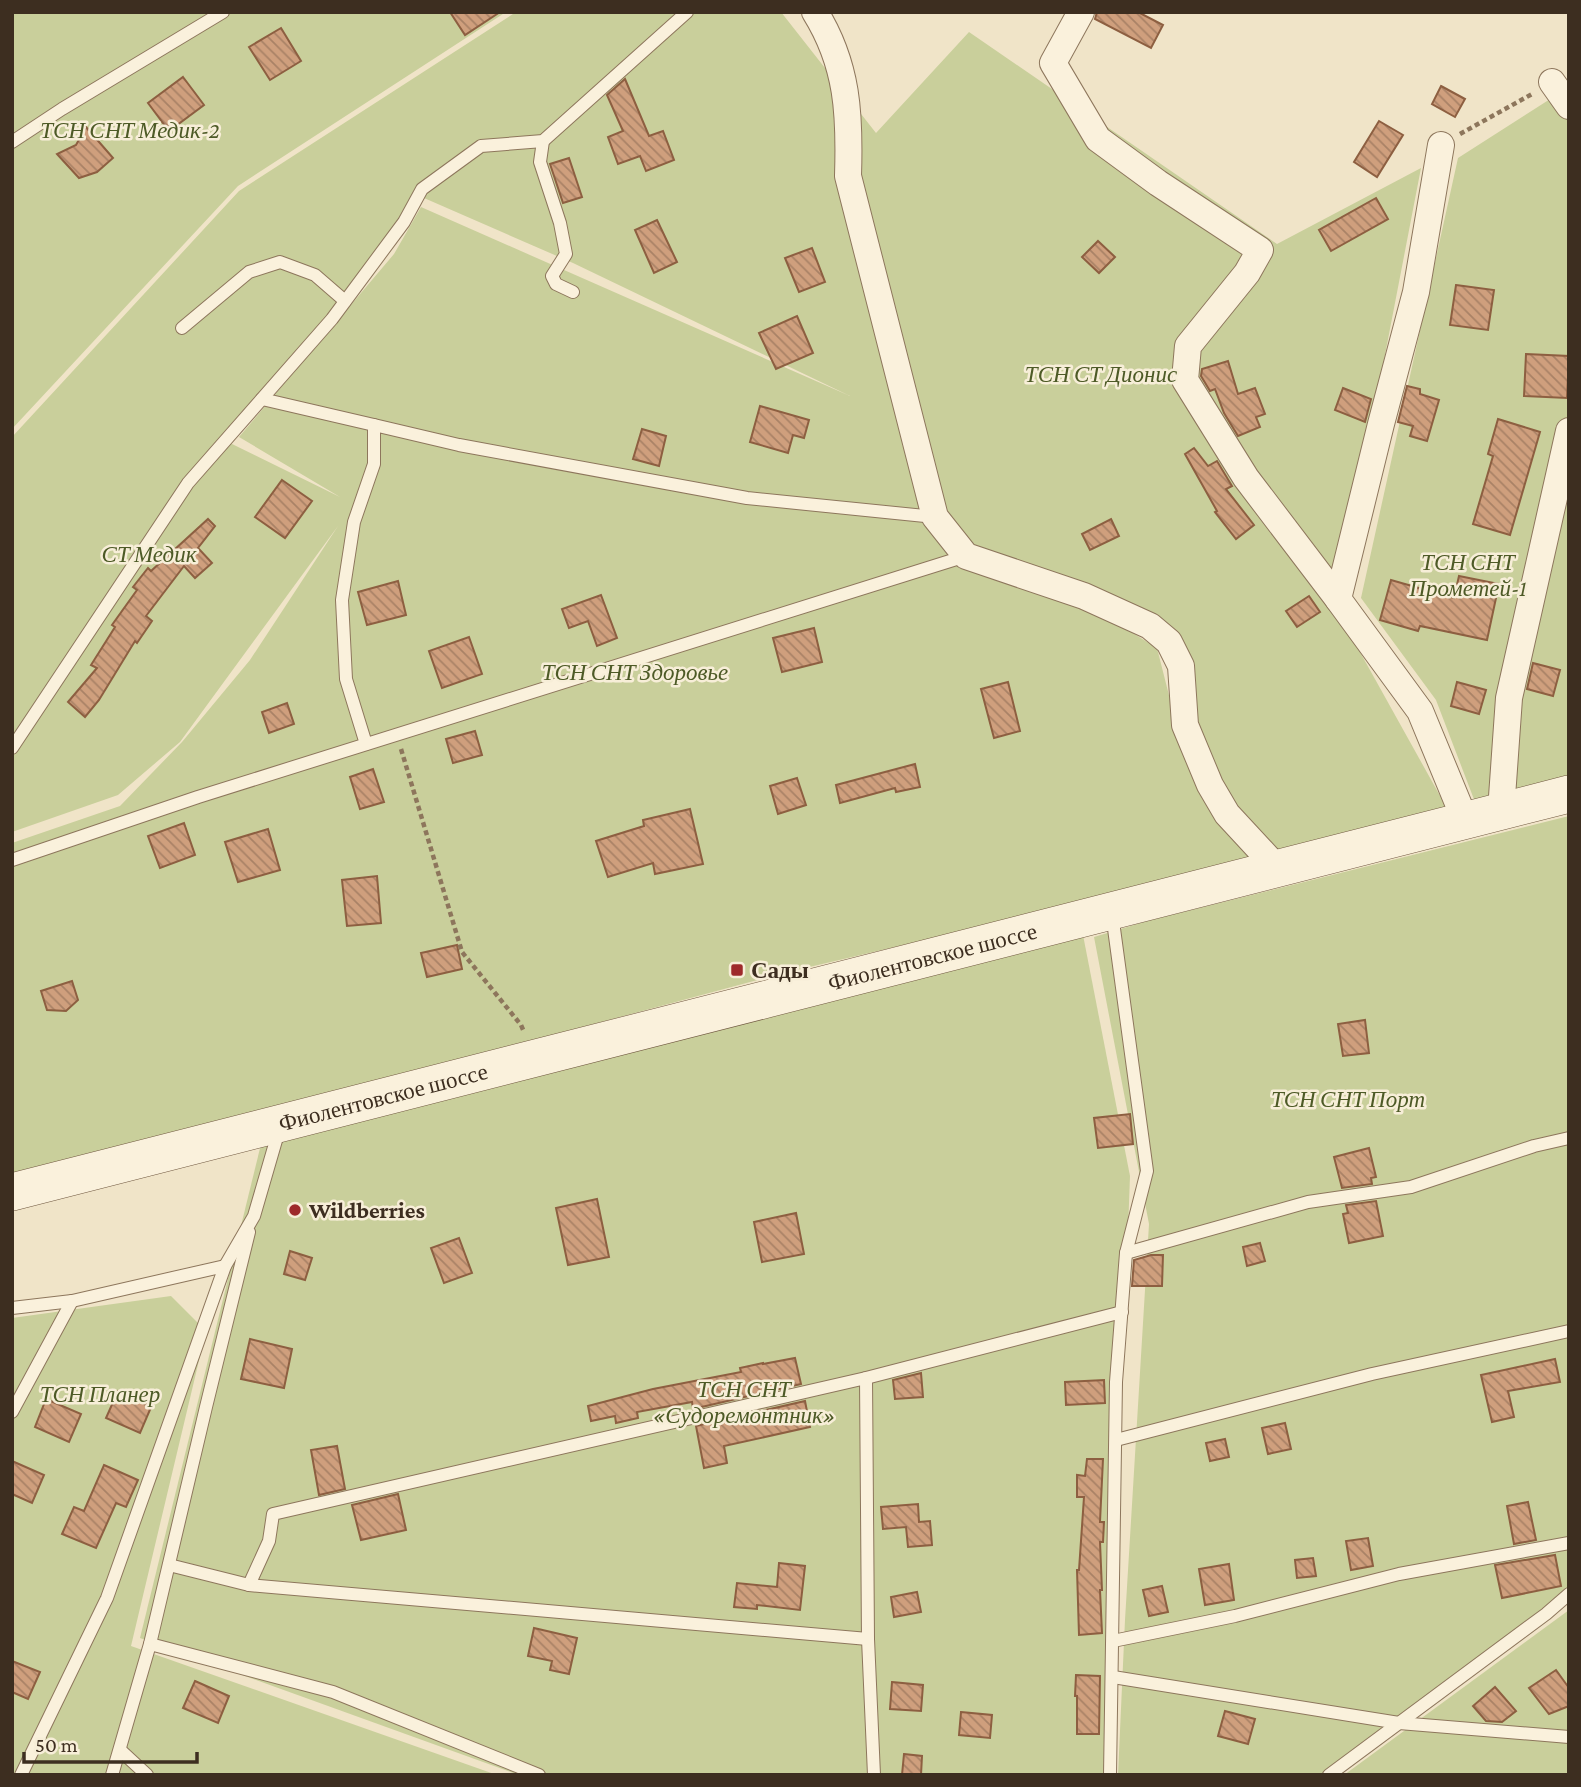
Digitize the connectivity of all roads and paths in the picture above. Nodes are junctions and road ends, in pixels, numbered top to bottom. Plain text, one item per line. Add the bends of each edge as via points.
1 (223, 12) edge
2 (687, 12) edge
3 (1081, 12) edge
4 (817, 13) edge
5 (1552, 82) joint
6 (1569, 106) edge
7 (543, 141) junction
8 (12, 142) edge
9 (1441, 145) joint
10 (573, 292) dead end
11 (345, 301) junction
12 (182, 328) dead end
13 (262, 399) junction
14 (374, 425) junction
15 (1569, 432) edge
16 (935, 517) junction
17 (967, 556) junction
18 (1338, 599) junction
19 (396, 735) junction
20 (366, 744) junction
21 (12, 748) edge
22 (1569, 794) edge
23 (1501, 811) junction
24 (1465, 820) junction
25 (12, 860) edge
26 (1277, 868) junction
27 (1111, 910) junction
28 (536, 1059) junction
29 (280, 1125) junction
30 (1569, 1138) edge
31 (12, 1192) edge
32 (254, 1216) junction
33 (1126, 1253) junction
34 (225, 1266) junction
35 (72, 1301) junction
36 (12, 1308) edge
37 (1122, 1312) junction
38 (1569, 1331) edge
39 (866, 1378) junction
40 (12, 1412) edge
41 (1116, 1440) junction
42 (1569, 1543) edge
43 (169, 1565) junction
44 (249, 1585) junction
45 (1569, 1594) edge
46 (868, 1639) junction
47 (1113, 1641) junction
48 (150, 1644) junction
49 (1113, 1677) junction
50 (1399, 1723) junction
51 (1569, 1737) edge
52 (120, 1750) junction
53 (22, 1775) edge
54 (112, 1775) edge
55 (147, 1775) edge
56 (539, 1775) edge
57 (874, 1775) edge
58 (1110, 1775) edge
59 (1329, 1775) edge

1 - 8 lane
2 - 7 lane
3 - 18 street via 1053,63 1098,139 1261,250 1188,346 1185,380 1246,478
4 - 16 street via 841,66 850,126 848,176
5 - 6 street
5 - 9 path
7 - 10 lane via 540,162 566,254 552,276 556,284
7 - 11 lane via 481,146 422,189 404,222
9 - 18 street via 1416,292
11 - 12 lane via 315,275 280,262 249,272
11 - 13 lane
13 - 14 lane
13 - 21 lane via 188,483
14 - 16 lane via 747,498
14 - 20 lane via 374,464 354,522 342,600 346,679
15 - 23 street via 1509,698
16 - 17 street
17 - 19 lane
17 - 26 street via 1084,596 1150,626 1169,642 1181,666 1185,725 1210,785 1227,814
18 - 24 street via 1420,711
19 - 20 lane
19 - 28 path via 462,952 521,1025
20 - 25 lane
22 - 23 main road, Фиолентовское шоссе
23 - 24 main road, Фиолентовское шоссе
24 - 26 main road, Фиолентовское шоссе
26 - 27 main road, Фиолентовское шоссе
27 - 28 main road, Фиолентовское шоссе
27 - 33 lane via 1147,1171
28 - 29 main road, Фиолентовское шоссе
29 - 31 main road, Фиолентовское шоссе
29 - 32 lane
30 - 33 lane via 1411,1187 1308,1202
32 - 34 lane
32 - 43 lane
33 - 37 lane
34 - 35 lane
34 - 53 lane via 107,1598
35 - 36 lane
35 - 40 lane
37 - 39 lane
37 - 41 lane
38 - 41 lane via 1372,1374
39 - 44 lane via 273,1514 269,1541
39 - 46 lane
41 - 47 lane
42 - 47 lane via 1399,1574
43 - 44 lane
43 - 48 lane
44 - 46 lane
45 - 50 lane
46 - 57 lane
47 - 49 lane
48 - 52 lane
48 - 56 lane via 333,1692
49 - 50 lane
49 - 58 lane
50 - 51 lane
50 - 59 lane
52 - 54 lane
52 - 55 lane

